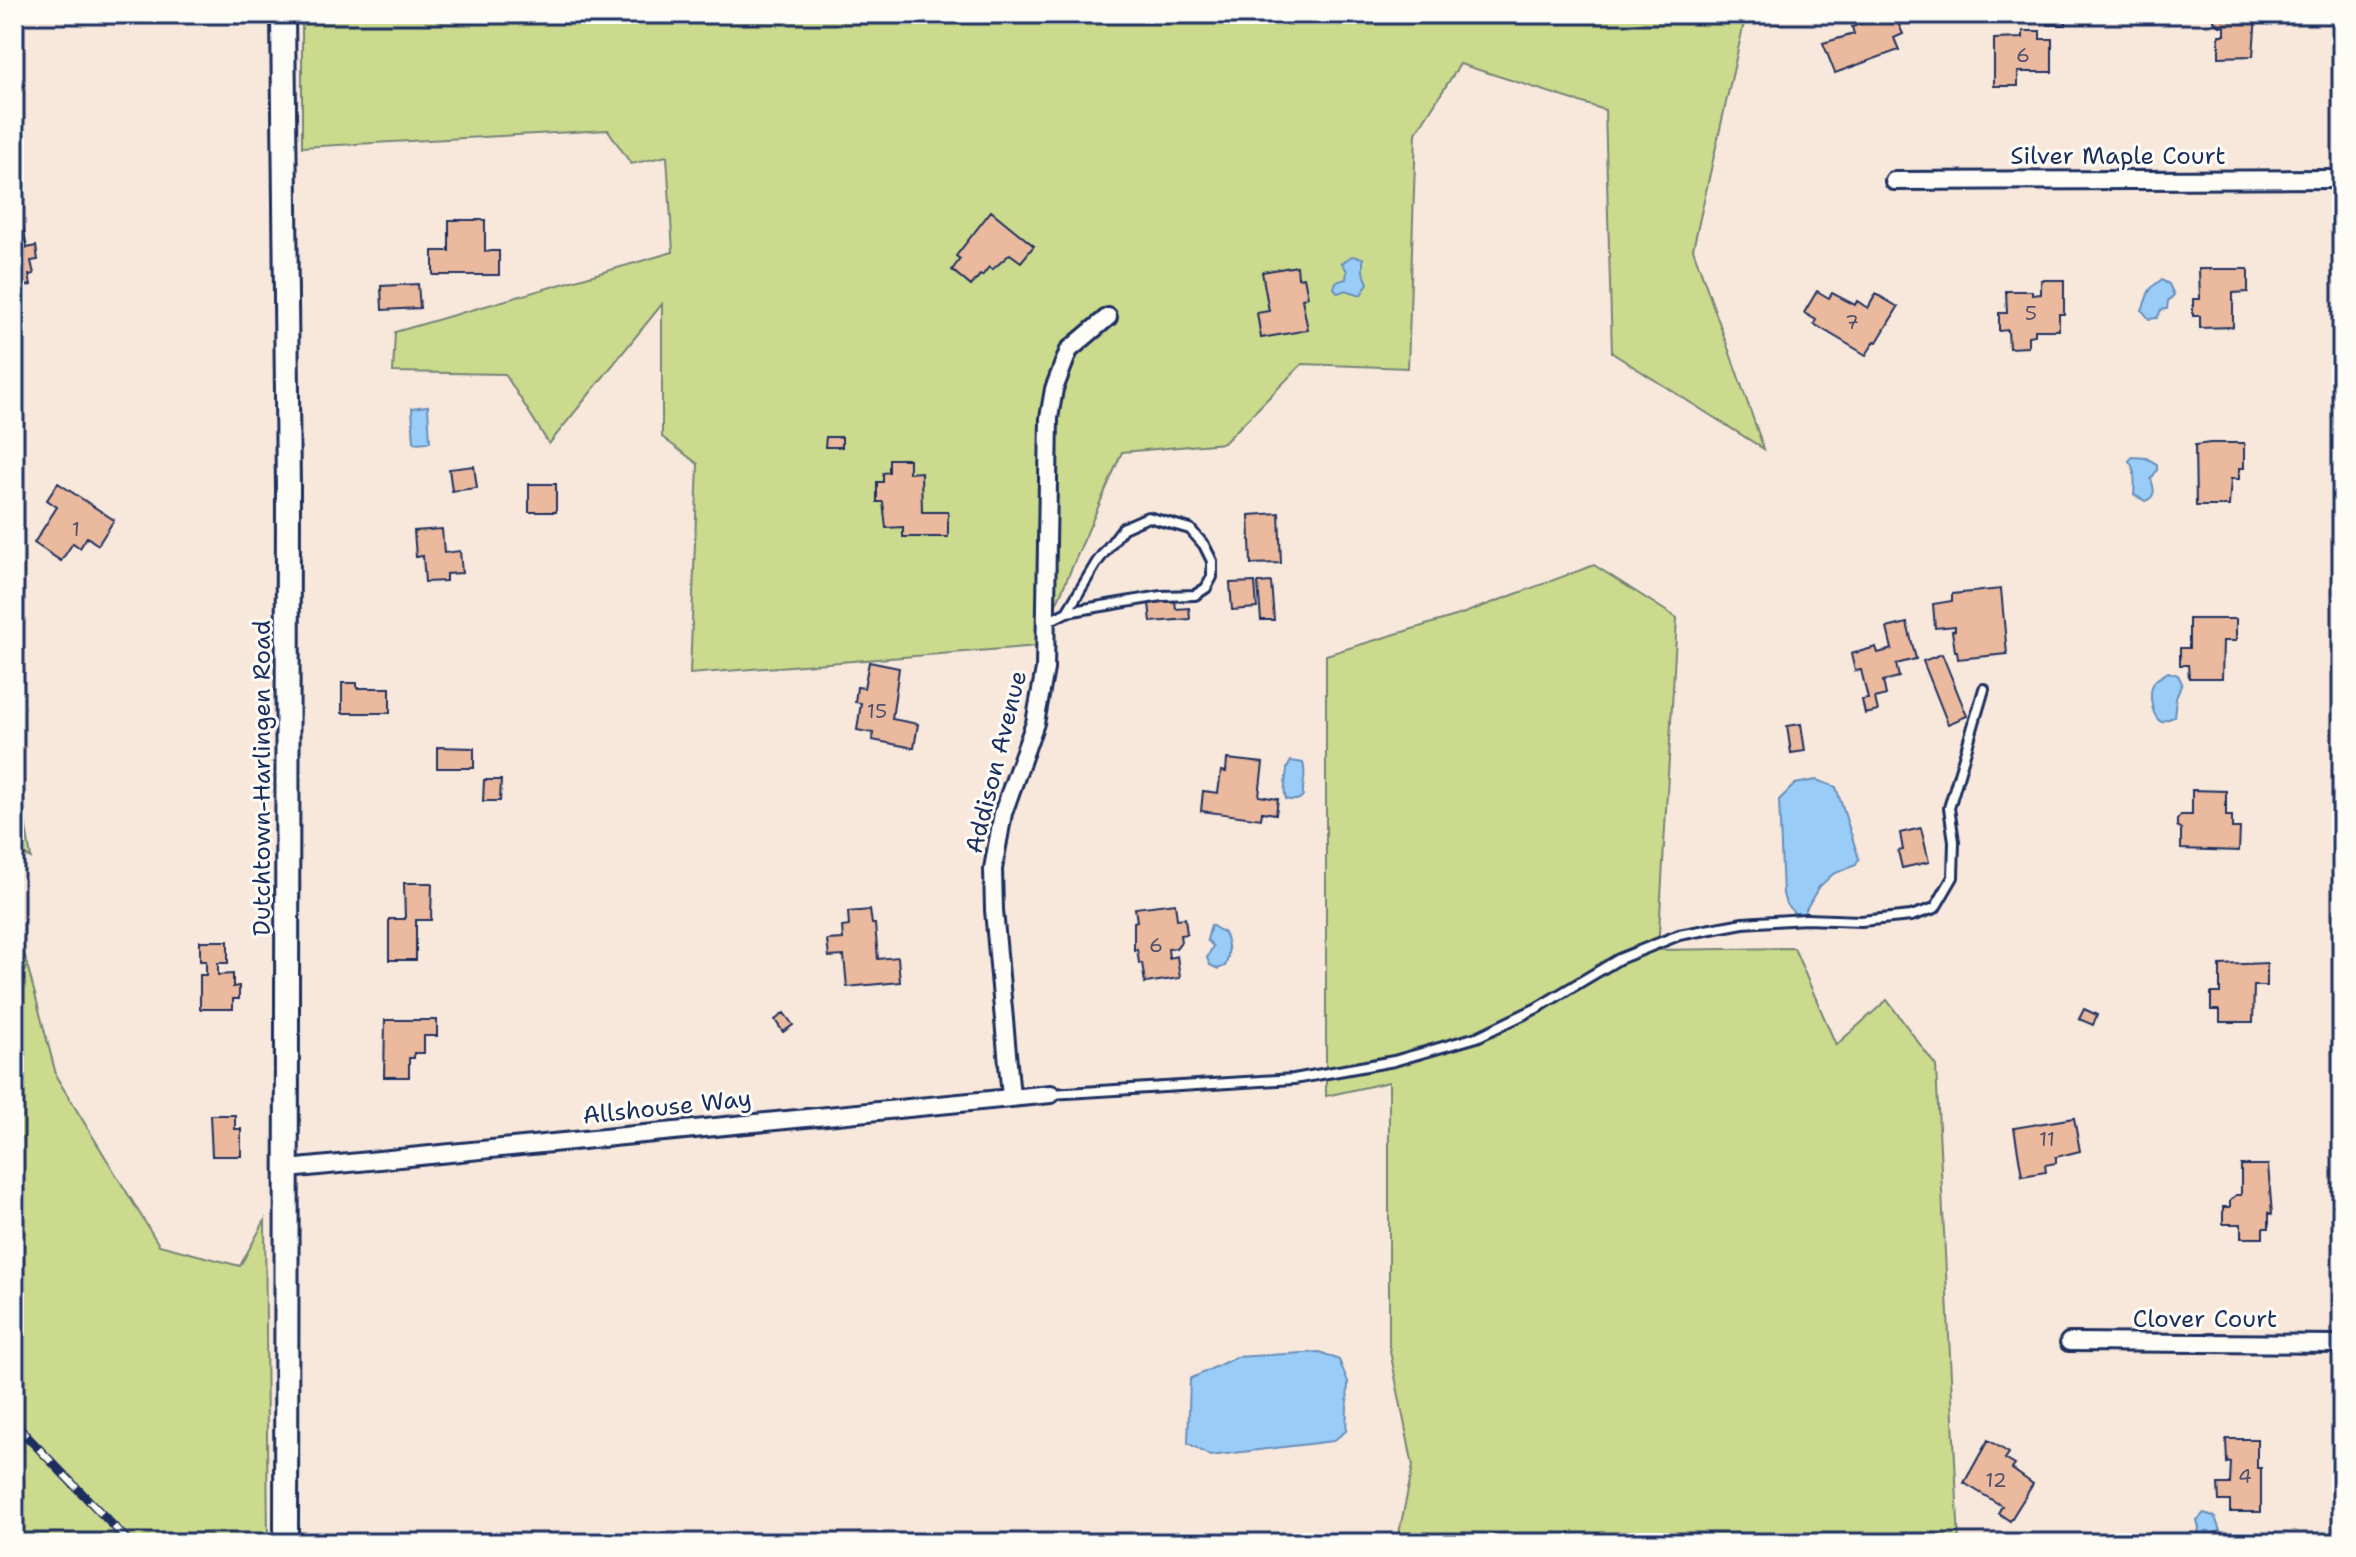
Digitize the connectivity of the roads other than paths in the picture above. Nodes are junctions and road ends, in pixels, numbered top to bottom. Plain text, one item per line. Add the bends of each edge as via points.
1 (283, 14) edge
2 (2342, 179) edge
3 (1894, 181) dead end
4 (1108, 317) dead end
5 (1067, 612) junction
6 (1046, 623) junction
7 (1984, 689) dead end
8 (1051, 1094) joint
9 (1011, 1097) junction
10 (288, 1169) junction
11 (2069, 1342) dead end
12 (2342, 1344) edge
13 (286, 1543) edge

1 - 10 street, Dutchtown-Harlingen Road
2 - 3 street, Silver Maple Court
4 - 6 street, Addison Avenue via 1069,350 1054,389 1049,418
5 - 5 lane via 1123,528 1148,517 1190,529 1212,561 1212,577 1195,595
5 - 6 lane
6 - 9 street, Addison Avenue via 1042,697 1003,813 993,869
7 - 8 lane via 1949,808 1953,877 1935,908 1911,916 1743,923 1679,935 1619,959 1477,1037 1394,1061 1294,1079
8 - 9 street, Allshouse Way
9 - 10 street, Allshouse Way
10 - 13 street, Dutchtown-Harlingen Road
11 - 12 street, Clover Court

